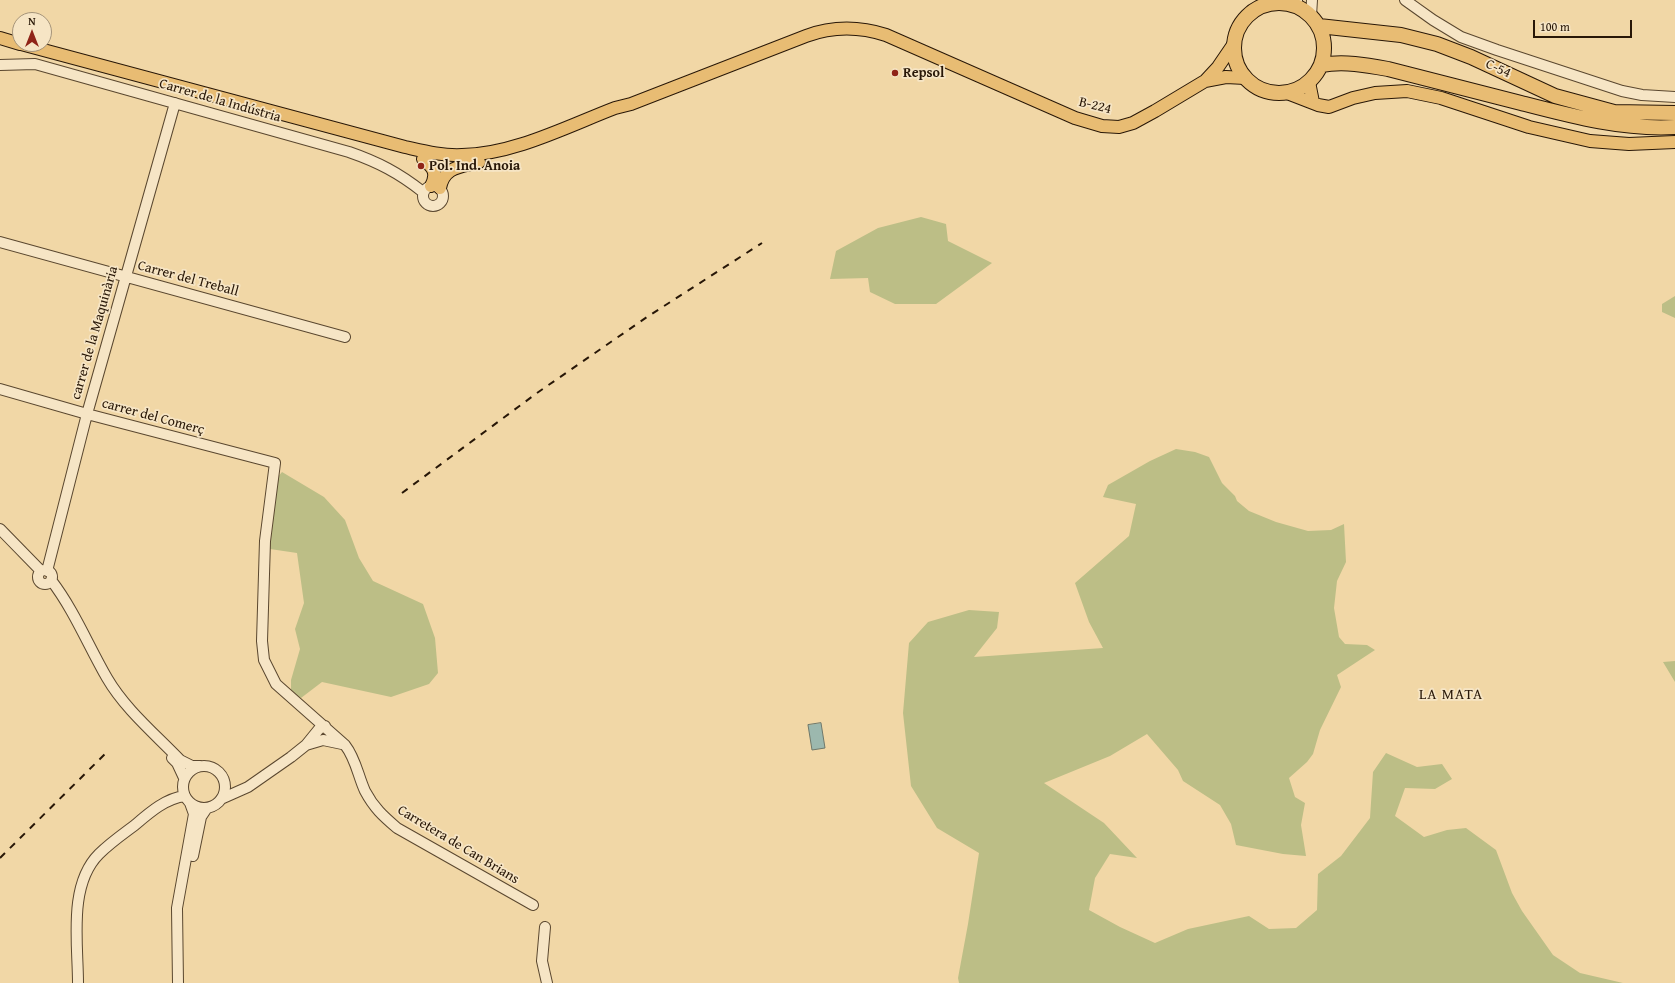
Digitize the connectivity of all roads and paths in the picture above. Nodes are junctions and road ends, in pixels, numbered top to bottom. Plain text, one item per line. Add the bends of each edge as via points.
1 (1312, 0) edge
2 (1405, 0) edge
3 (1293, 2) edge
4 (1315, 21) junction
5 (0, 38) edge
6 (12, 42) edge
7 (1233, 45) junction
8 (50, 52) edge
9 (0, 65) edge
10 (1321, 65) junction
11 (1245, 78) junction
12 (1205, 81) junction
13 (1309, 82) junction
14 (1287, 93) junction
15 (1675, 97) edge
16 (1313, 102) junction
17 (175, 103) junction
18 (631, 104) junction
19 (1675, 113) edge
20 (280, 114) junction
21 (1675, 127) edge
22 (1675, 142) edge
23 (423, 159) junction
24 (479, 162) junction
25 (431, 189) junction
26 (0, 242) edge
27 (126, 277) junction
28 (345, 337) dead end
29 (0, 389) edge
30 (87, 414) junction
31 (275, 463) joint
32 (0, 529) edge
33 (0, 535) edge
34 (45, 576) junction
35 (312, 716) junction
36 (326, 727) junction
37 (318, 738) junction
38 (345, 745) junction
39 (200, 766) junction
40 (221, 774) junction
41 (184, 778) junction
42 (243, 790) junction
43 (221, 798) junction
44 (187, 800) junction
45 (207, 808) junction
46 (533, 905) dead end
47 (545, 927) dead end
48 (78, 983) edge
49 (178, 983) edge
50 (183, 983) edge
51 (547, 983) edge

1 - 4 street
2 - 15 street via 1461,37 1497,50 1622,91
3 - 4 highway
3 - 7 highway via 1270,4 1252,12 1242,21
4 - 10 highway via 1324,39
4 - 19 highway, C-54 / C-54 via 1401,35 1437,44 1555,96 1614,112
5 - 6 main road
7 - 11 highway via 1234,57
7 - 12 main road
8 - 20 main road
9 - 17 street, Carrer de la Indústria via 35,64
10 - 13 highway
10 - 21 highway, C-54 / C-54 via 1354,63 1388,69 1590,120
11 - 12 main road via 1226,77
11 - 14 highway via 1264,91
12 - 18 main road, B-224 via 1133,123 1110,127 1087,122 893,38 871,31 840,28 818,32
13 - 14 highway
13 - 16 main road
14 - 16 main road
16 - 22 main road via 1329,107 1375,93 1407,91 1441,98 1528,127 1590,141 1630,144
17 - 25 street, Carrer de la Indústria via 349,152 378,162
17 - 27 street, carrer de la Maquinària
18 - 20 main road via 510,148 461,156 422,151
18 - 24 main road via 534,148
20 - 23 main road via 383,149
23 - 24 main road
23 - 25 main road via 434,170
24 - 25 main road via 451,169
26 - 27 street, Carrer del Treball
27 - 28 street, Carrer del Treball
27 - 30 street, carrer de la Maquinària
29 - 30 street, carrer del Comerç
30 - 31 street, carrer del Comerç
30 - 34 street, carrer de la Maquinària
31 - 35 street, Carretera de Can Brians via 265,541 262,641 264,660 276,684
32 - 34 street
33 - 34 street
34 - 39 street via 80,625 108,679 126,704 180,760 192,766
34 - 41 street via 76,626 104,681 123,707 177,763
35 - 36 street, Carretera de Can Brians
35 - 37 street
36 - 37 street
36 - 38 street, Carretera de Can Brians
37 - 38 street
37 - 42 street
38 - 46 street, Carretera de Can Brians via 351,753 365,790 379,813 397,828
39 - 40 street via 212,767
39 - 41 street via 191,770
40 - 42 street via 229,783
40 - 43 street via 225,786
41 - 44 street via 182,784
42 - 43 street
43 - 45 street via 215,805
44 - 45 street via 198,807
44 - 48 street via 172,799 139,821 99,854 85,874 78,902
44 - 49 street via 194,814 177,908
45 - 50 street via 201,817 183,902
47 - 51 street via 542,961

